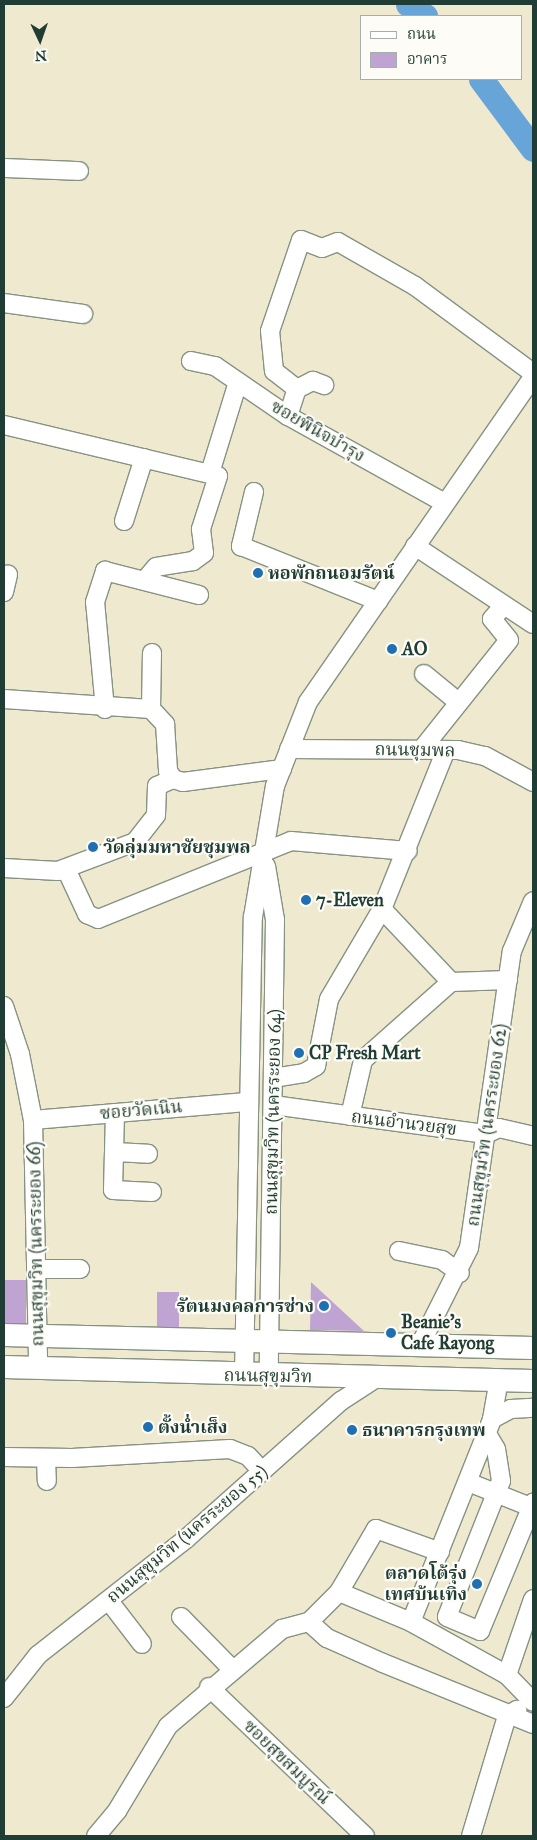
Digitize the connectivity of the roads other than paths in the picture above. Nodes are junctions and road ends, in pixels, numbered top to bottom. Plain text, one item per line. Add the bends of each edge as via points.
1 (4, 168) edge
2 (79, 171) dead end
3 (4, 303) edge
4 (83, 314) dead end
5 (191, 361) dead end
6 (533, 375) edge
7 (238, 382) junction
8 (324, 385) dead end
9 (298, 389) junction
10 (288, 416) junction
11 (4, 425) edge
12 (144, 458) junction
13 (210, 473) junction
14 (254, 492) dead end
15 (445, 504) junction
16 (124, 521) dead end
17 (416, 546) junction
18 (8, 574) dead end
19 (146, 579) junction
20 (4, 592) edge
21 (199, 595) dead end
22 (378, 601) junction
23 (504, 605) junction
24 (533, 624) edge
25 (152, 653) dead end
26 (424, 674) dead end
27 (4, 699) edge
28 (457, 701) junction
29 (105, 709) junction
30 (151, 710) junction
31 (289, 749) junction
32 (422, 749) junction
33 (446, 750) junction
34 (282, 769) junction
35 (173, 778) junction
36 (533, 782) edge
37 (263, 849) junction
38 (408, 851) junction
39 (4, 868) edge
40 (66, 869) junction
41 (533, 901) edge
42 (382, 909) junction
43 (508, 980) junction
44 (450, 982) junction
45 (4, 1006) edge
46 (273, 1078) junction
47 (249, 1102) junction
48 (273, 1104) junction
49 (115, 1112) junction
50 (350, 1116) junction
51 (34, 1120) junction
52 (486, 1134) junction
53 (533, 1136) edge
54 (115, 1152) junction
55 (148, 1154) dead end
56 (152, 1192) dead end
57 (399, 1251) dead end
58 (36, 1269) junction
59 (80, 1269) dead end
60 (460, 1272) junction
61 (4, 1335) edge
62 (37, 1336) junction
63 (270, 1339) junction
64 (245, 1340) junction
65 (421, 1343) junction
66 (532, 1344) edge
67 (4, 1367) edge
68 (38, 1368) junction
69 (244, 1375) junction
70 (269, 1376) junction
71 (378, 1377) junction
72 (499, 1381) junction
73 (533, 1382) edge
74 (533, 1408) edge
75 (490, 1426) junction
76 (4, 1457) edge
77 (46, 1458) junction
78 (262, 1471) junction
79 (47, 1481) dead end
80 (468, 1482) junction
81 (533, 1503) edge
82 (533, 1508) edge
83 (440, 1552) junction
84 (339, 1592) junction
85 (533, 1599) edge
86 (108, 1600) junction
87 (181, 1617) dead end
88 (308, 1622) junction
89 (411, 1622) junction
90 (528, 1636) edge
91 (142, 1644) dead end
92 (232, 1669) junction
93 (507, 1675) junction
94 (210, 1687) junction
95 (4, 1698) edge
96 (533, 1701) edge
97 (507, 1716) junction
98 (533, 1724) edge
99 (96, 1836) edge
100 (364, 1836) edge
101 (471, 1836) edge

1 - 2 street
3 - 4 street
5 - 7 street, ซอยพินิจบำรุง via 215,366
6 - 9 street via 414,286 338,242 322,248 301,240 270,331 274,371
6 - 15 street, ถนนสุขุมวิท (นครระยอง 64)
7 - 10 street, ซอยพินิจบำรุง
7 - 13 street
8 - 9 street via 313,381
9 - 10 street
10 - 15 street, ซอยพินิจบำรุง
11 - 12 street
12 - 13 street
12 - 16 street
13 - 19 street via 218,476 201,528 204,553 193,561 156,567
14 - 22 street via 242,546
15 - 17 street, ถนนสุขุมวิท (นครระยอง 64)
17 - 22 street, ถนนสุขุมวิท (นครระยอง 64)
17 - 23 street
18 - 20 street
19 - 21 street
19 - 29 street via 105,570 94,602
22 - 31 street, ถนนสุขุมวิท (นครระยอง 64) via 308,702
23 - 24 street
23 - 28 street via 492,619 509,640
25 - 30 street
26 - 28 street
27 - 29 street
28 - 32 street
29 - 30 street
30 - 35 street via 165,724 168,771
31 - 32 street, ถนนชุมพล
31 - 34 street, ถนนสุขุมวิท (นครระยอง 64)
32 - 33 street, ถนนชุมพล
33 - 36 street, ถนนชุมพล via 485,756
33 - 38 street
34 - 35 street via 183,782
34 - 37 street, ถนนสุขุมวิท (นครระยอง 64)
35 - 40 street via 156,786 156,815 142,836
37 - 38 street via 291,841
37 - 40 street via 98,919 87,914
37 - 46 street, ถนนสุขุมวิท (นครระยอง 64) via 275,920
37 - 47 street, ถนนสุขุมวิท (นครระยอง 64) via 254,917
38 - 42 street
39 - 40 street via 39,873
41 - 43 street, ถนนสุขุมวิท (นครระยอง 62) via 512,951
42 - 44 street
42 - 46 street via 329,999 316,1066
43 - 44 street
43 - 52 street, ถนนสุขุมวิท (นครระยอง 62)
44 - 50 street via 363,1060
45 - 51 street, ถนนสุขุมวิท (นครระยอง 66) via 20,1054
46 - 48 street, ถนนสุขุมวิท (นครระยอง 64)
47 - 49 street, ซอยวัดเนิน
47 - 64 street, ถนนสุขุมวิท (นครระยอง 64)
48 - 50 street, ถนนอำนวยสุข
48 - 63 street, ถนนสุขุมวิท (นครระยอง 64)
49 - 51 street, ซอยวัดเนิน
49 - 54 street
50 - 52 street, ถนนอำนวยสุข
51 - 58 street, ถนนสุขุมวิท (นครระยอง 66)
52 - 53 street, ถนนอำนวยสุข via 499,1128
52 - 60 street, ถนนสุขุมวิท (นครระยอง 62) via 470,1248
54 - 55 street
54 - 56 street via 113,1190
57 - 60 street via 442,1260
58 - 59 street
58 - 62 street, ถนนสุขุมวิท (นครระยอง 66)
60 - 65 street, ถนนสุขุมวิท (นครระยอง 62)
61 - 62 main road, ถนนสุขุมวิท
62 - 64 main road, ถนนสุขุมวิท
62 - 68 street, ถนนสุขุมวิท (นครระยอง 66)
63 - 64 main road, ถนนสุขุมวิท
63 - 65 main road, ถนนสุขุมวิท
63 - 70 street, ถนนสุขุมวิท (นครระยอง 64)
64 - 69 street, ถนนสุขุมวิท (นครระยอง 64)
65 - 66 main road, ถนนสุขุมวิท
67 - 68 main road, ถนนสุขุมวิท
68 - 69 main road, ถนนสุขุมวิท
69 - 70 main road, ถนนสุขุมวิท
70 - 71 main road, ถนนสุขุมวิท
71 - 72 main road, ถนนสุขุมวิท
71 - 78 street, ถนนสุขุมวิท (นครระยอง 55) via 341,1400
72 - 73 main road, ถนนสุขุมวิท
72 - 75 street
74 - 75 street via 511,1408
75 - 80 street
75 - 81 street via 500,1481 447,1617 480,1631
76 - 77 street
77 - 78 street via 230,1449 248,1456
77 - 79 street
78 - 86 street, ถนนสุขุมวิท (นครระยอง 55)
80 - 82 street
80 - 83 street
83 - 84 street via 376,1530
83 - 89 street
84 - 88 street
84 - 89 street
85 - 90 street
86 - 91 street
86 - 95 street, ถนนสุขุมวิท (นครระยอง 55) via 38,1655
87 - 92 street
88 - 92 street via 282,1629
88 - 97 street via 327,1638
89 - 93 street
90 - 93 street
92 - 94 street
93 - 96 street
94 - 99 street via 168,1726 118,1811
94 - 100 street, ซอยสุขสมบูรณ์
96 - 97 street
97 - 98 street
97 - 101 street

